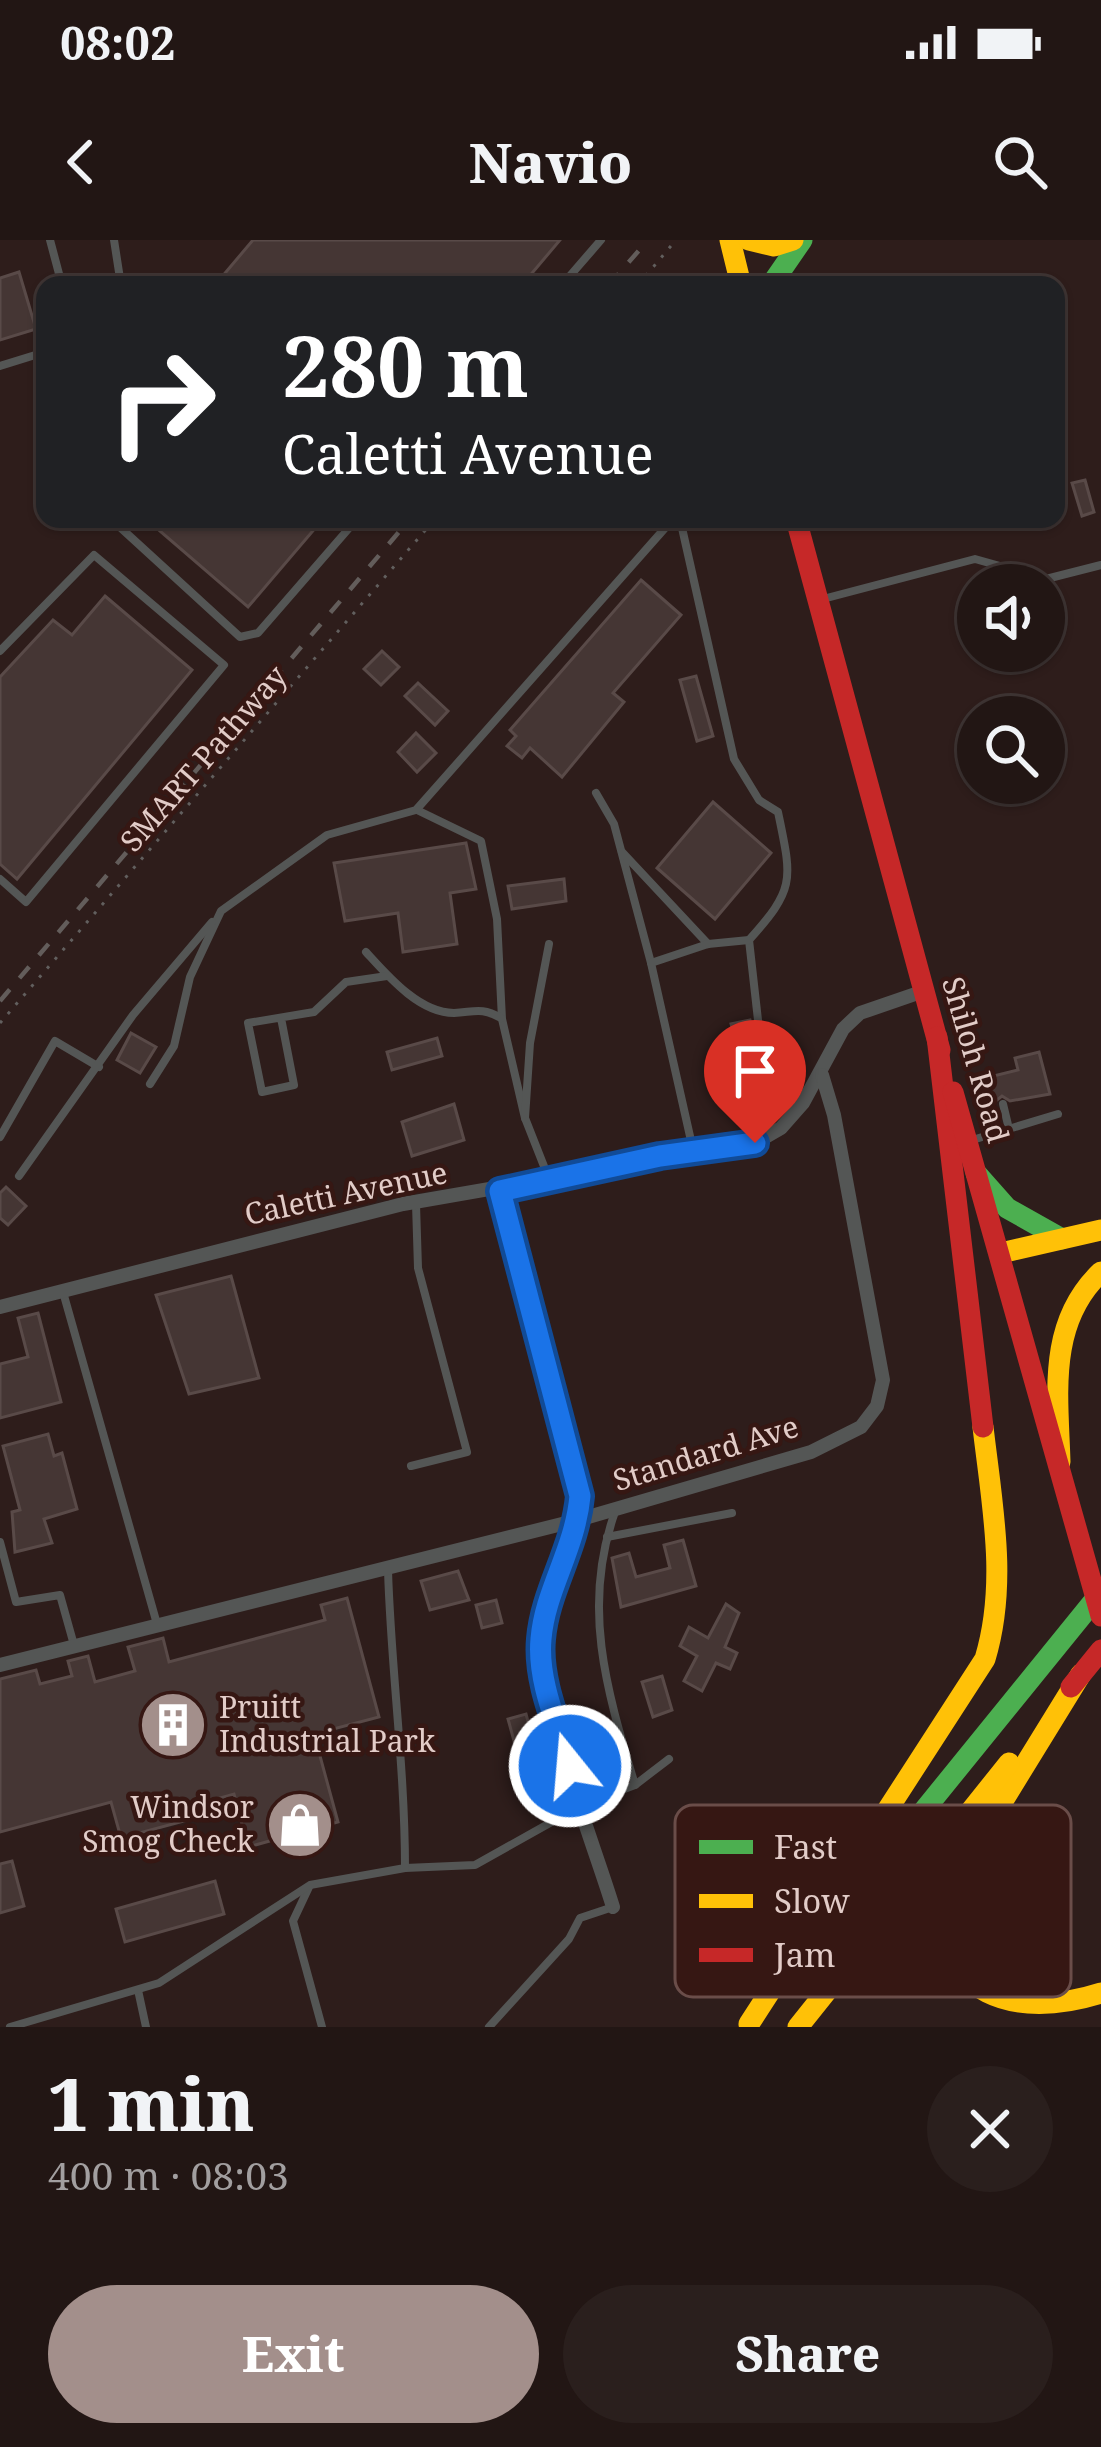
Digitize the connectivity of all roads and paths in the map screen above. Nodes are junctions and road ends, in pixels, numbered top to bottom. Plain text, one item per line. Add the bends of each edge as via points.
1 (50, 240) edge
2 (114, 240) edge
3 (601, 240) edge
4 (676, 240) edge
5 (730, 240) edge
6 (748, 240) edge
7 (793, 240) edge
8 (802, 240) edge
9 (60, 276) edge
10 (120, 276) edge
11 (570, 276) edge
12 (646, 276) edge
13 (739, 276) edge
14 (777, 276) edge
15 (36, 355) edge
16 (0, 366) edge
17 (121, 528) edge
18 (349, 528) edge
19 (427, 528) edge
20 (669, 528) edge
21 (679, 528) edge
22 (798, 528) edge
23 (1101, 566) edge
24 (815, 602) junction
25 (0, 651) edge
26 (596, 793) dead end
27 (416, 810) junction
28 (620, 851) junction
29 (0, 879) edge
30 (221, 911) junction
31 (749, 940) junction
32 (549, 944) dead end
33 (707, 944) junction
34 (366, 952) dead end
35 (651, 963) junction
36 (387, 976) junction
37 (924, 991) junction
38 (281, 1018) junction
39 (502, 1019) junction
40 (758, 1020) dead end
41 (0, 1023) edge
42 (937, 1037) junction
43 (99, 1067) junction
44 (822, 1075) junction
45 (150, 1084) dead end
46 (1003, 1104) dead end
47 (1058, 1114) dead end
48 (525, 1118) junction
49 (1009, 1129) junction
50 (0, 1137) edge
51 (967, 1142) junction
52 (694, 1154) junction
53 (976, 1173) junction
54 (19, 1176) dead end
55 (549, 1180) junction
56 (500, 1191) junction
57 (416, 1202) junction
58 (1101, 1230) edge
59 (1062, 1239) junction
60 (1001, 1253) junction
61 (1101, 1272) edge
62 (62, 1291) junction
63 (0, 1307) edge
64 (1060, 1462) junction
65 (411, 1466) dead end
66 (616, 1509) junction
67 (732, 1514) dead end
68 (578, 1520) junction
69 (606, 1538) junction
70 (0, 1542) edge
71 (388, 1568) junction
72 (1101, 1592) edge
73 (1101, 1616) edge
74 (158, 1626) junction
75 (74, 1647) junction
76 (1101, 1650) edge
77 (0, 1665) edge
78 (1081, 1674) junction
79 (669, 1760) dead end
80 (634, 1785) junction
81 (582, 1805) junction
82 (891, 1805) edge
83 (928, 1805) edge
84 (976, 1805) edge
85 (1000, 1805) edge
86 (405, 1868) junction
87 (310, 1886) junction
88 (613, 1907) joint
89 (138, 1990) junction
90 (1101, 1993) edge
91 (767, 1997) edge
92 (772, 1997) edge
93 (822, 1997) edge
94 (974, 1997) edge
95 (748, 2026) edge
96 (10, 2027) edge
97 (146, 2027) edge
98 (322, 2027) edge
99 (490, 2027) edge
100 (798, 2027) edge

1 - 9 lane
2 - 10 lane
3 - 11 lane
4 - 12 path
5 - 13 main road
6 - 7 main road
8 - 14 main road
15 - 16 lane
17 - 18 lane via 240,637 258,633
19 - 41 path, SMART Pathway
20 - 27 lane
21 - 31 lane via 734,759 759,800 778,812 789,865 784,901
22 - 24 main road, Shiloh Road
23 - 24 lane via 1046,579 974,559
24 - 37 main road, Shiloh Road
25 - 29 lane via 94,555 224,665 26,902
26 - 28 lane
27 - 30 lane via 327,835
27 - 39 lane via 481,841
28 - 33 lane
28 - 35 lane
30 - 43 lane
30 - 45 lane via 190,976 174,1046
31 - 33 lane
31 - 40 lane
32 - 48 lane
33 - 35 lane
34 - 36 lane
35 - 52 lane
36 - 38 lane via 346,982 314,1012
36 - 39 lane via 449,1013 483,1008
37 - 42 main road, Shiloh Road
37 - 44 street, Caletti Avenue via 860,1012
38 - 38 lane via 294,1085 262,1092 248,1023
39 - 48 lane
42 - 51 main road, Shiloh Road
42 - 82 main road via 998,1557 996,1623 985,1659
43 - 50 lane via 56,1041
43 - 54 lane
44 - 52 street, Caletti Avenue via 781,1128 755,1143
44 - 66 street, Standard Ave via 883,1379 877,1406 861,1427 811,1453
46 - 49 lane
47 - 49 lane
48 - 55 lane
49 - 51 lane
51 - 53 main road, Shiloh Road
52 - 55 street, Caletti Avenue
53 - 59 main road via 1007,1208
53 - 60 main road, Shiloh Road
55 - 56 street, Caletti Avenue
56 - 57 street, Caletti Avenue
56 - 68 street via 574,1469
57 - 62 street, Caletti Avenue
57 - 65 lane via 418,1268 467,1452
58 - 59 main road
59 - 60 main road
60 - 64 main road, Shiloh Road
61 - 64 main road via 1082,1288 1063,1327
62 - 63 street, Caletti Avenue
62 - 74 lane
64 - 73 main road, Shiloh Road
66 - 68 street, Standard Ave
66 - 69 lane
67 - 69 lane
68 - 71 street, Standard Ave
68 - 81 street via 546,1612 540,1659
69 - 80 lane via 597,1585 604,1682
70 - 75 lane via 16,1602 60,1595
71 - 74 street, Standard Ave
71 - 86 lane
72 - 83 main road
74 - 75 street, Standard Ave
75 - 77 street, Standard Ave
76 - 78 main road
78 - 84 main road
78 - 85 main road
79 - 80 lane
80 - 81 lane
81 - 86 lane via 475,1865
81 - 88 street
86 - 87 lane
87 - 89 lane
87 - 98 lane via 293,1921
88 - 99 lane via 580,1918
89 - 96 lane
89 - 97 lane
90 - 94 main road via 1053,2018 1005,2016
91 - 95 main road
92 - 95 main road
93 - 100 main road

